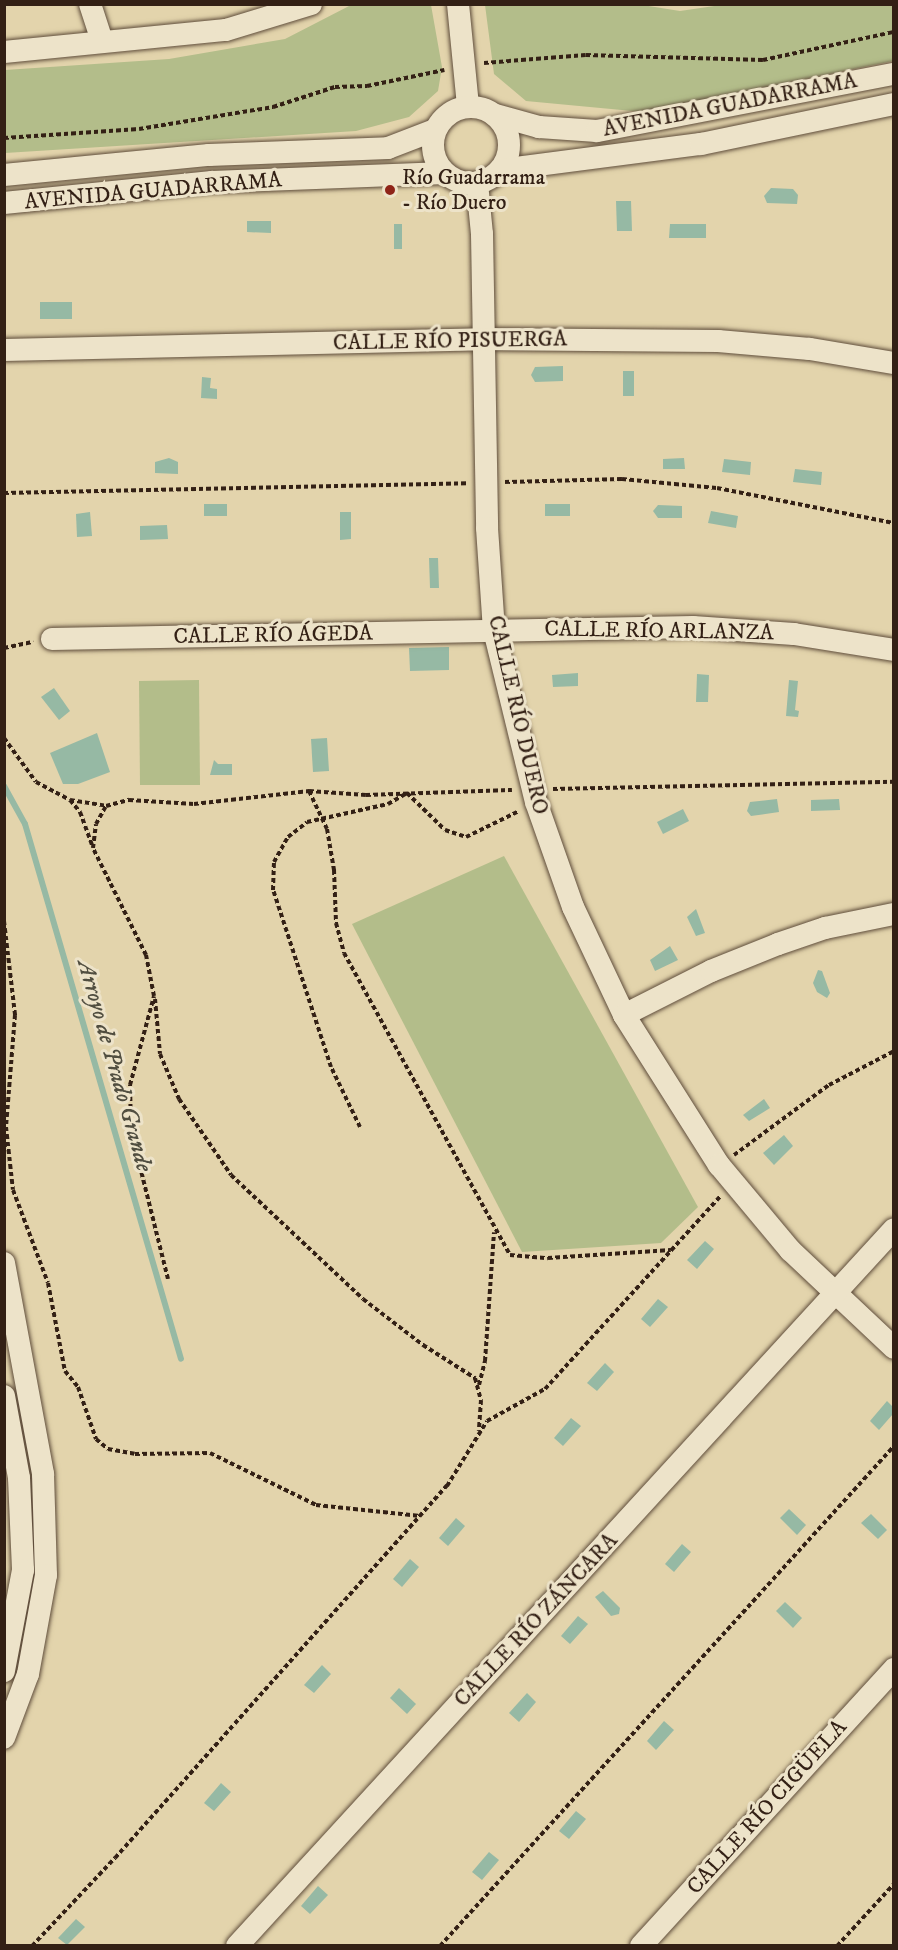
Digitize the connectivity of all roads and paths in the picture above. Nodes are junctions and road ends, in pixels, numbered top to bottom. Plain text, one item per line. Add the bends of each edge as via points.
1 (90, 4) edge
2 (458, 4) edge
3 (309, 5) edge
4 (102, 40) junction
5 (4, 52) edge
6 (894, 74) edge
7 (894, 105) edge
8 (468, 106) junction
9 (496, 115) junction
10 (435, 130) junction
11 (500, 170) junction
12 (445, 173) junction
13 (4, 175) edge
14 (477, 183) junction
15 (4, 203) edge
16 (483, 339) junction
17 (4, 350) edge
18 (894, 363) edge
19 (486, 483) junction
20 (4, 493) edge
21 (894, 523) edge
22 (495, 630) junction
23 (52, 639) joint
24 (4, 648) edge
25 (894, 650) edge
26 (4, 738) edge
27 (894, 782) edge
28 (309, 791) junction
29 (407, 793) junction
30 (533, 796) junction
31 (69, 800) junction
32 (106, 806) junction
33 (320, 819) junction
34 (93, 848) junction
35 (894, 914) edge
36 (4, 921) edge
37 (154, 996) junction
38 (624, 1015) junction
39 (894, 1051) edge
40 (360, 1127) dead end
41 (726, 1174) junction
42 (894, 1229) edge
43 (494, 1231) junction
44 (671, 1250) junction
45 (4, 1263) edge
46 (168, 1279) dead end
47 (835, 1294) junction
48 (894, 1348) edge
49 (478, 1388) junction
50 (4, 1396) edge
51 (479, 1431) junction
52 (894, 1446) edge
53 (420, 1516) junction
54 (894, 1669) edge
55 (4, 1671) edge
56 (4, 1738) edge
57 (894, 1884) edge
58 (32, 1946) edge
59 (237, 1946) edge
60 (440, 1946) edge
61 (641, 1946) edge
62 (837, 1946) edge

1 - 4 street
2 - 8 street
3 - 4 street via 226,30
4 - 5 street
6 - 9 street, AVENIDA GUADARRAMA via 817,92 597,131 539,127
7 - 11 street, AVENIDA GUADARRAMA via 701,144
8 - 9 street
8 - 10 street via 449,114
9 - 11 street via 504,124 510,148
10 - 12 street via 433,153
10 - 13 street, AVENIDA GUADARRAMA via 388,148 209,155
11 - 14 street
12 - 14 street via 466,183
12 - 15 street, AVENIDA GUADARRAMA via 212,182
14 - 16 street, CALLE RÍO DUERO
16 - 17 street, CALLE RÍO PISUERGA
16 - 18 street, CALLE RÍO PISUERGA via 718,341 810,349
16 - 19 street, CALLE RÍO DUERO
19 - 20 path
19 - 21 path via 622,479 717,488
19 - 22 street, CALLE RÍO DUERO
22 - 23 street, CALLE RÍO ÁGEDA
22 - 25 street, CALLE RÍO ARLANZA via 693,627 794,634
22 - 30 street, CALLE RÍO DUERO
23 - 24 path
26 - 31 path via 36,782
27 - 30 path
28 - 29 path
28 - 32 path via 194,804 129,800
28 - 33 path
29 - 30 path
29 - 30 path via 445,830 466,837
29 - 33 path via 388,804
30 - 38 street, CALLE RÍO DUERO via 573,907
31 - 32 path
31 - 34 path via 80,812
32 - 34 path via 96,824
33 - 40 path via 307,822 288,837 274,862 273,890 331,1067
33 - 43 path via 327,829 334,870 336,923 344,953
34 - 37 path via 146,955
35 - 38 street via 825,928 778,944 711,971
36 - 53 path via 15,1015 6,1127 13,1190 48,1283 66,1371 78,1387 96,1439 108,1449 135,1454 210,1453 316,1505
37 - 46 path via 130,1085 132,1131
37 - 49 path via 160,1054 171,1081 231,1175 363,1299 423,1345 476,1378
38 - 41 street, CALLE RÍO DUERO
39 - 41 path via 829,1085
41 - 44 path
41 - 47 street, CALLE RÍO DUERO via 790,1250
42 - 47 street, CALLE RÍO ZÁNCARA
43 - 44 path via 510,1255 548,1258
43 - 49 path via 485,1360
44 - 51 path via 545,1389 487,1421
45 - 56 street via 43,1474 46,1575 28,1674
47 - 48 street, CALLE RÍO DUERO
47 - 59 street, CALLE RÍO ZÁNCARA
49 - 51 path
50 - 55 street via 19,1478 23,1570
51 - 53 path via 447,1486
52 - 60 path
53 - 58 path
54 - 61 street, CALLE RÍO CIGÜELA
57 - 62 path

